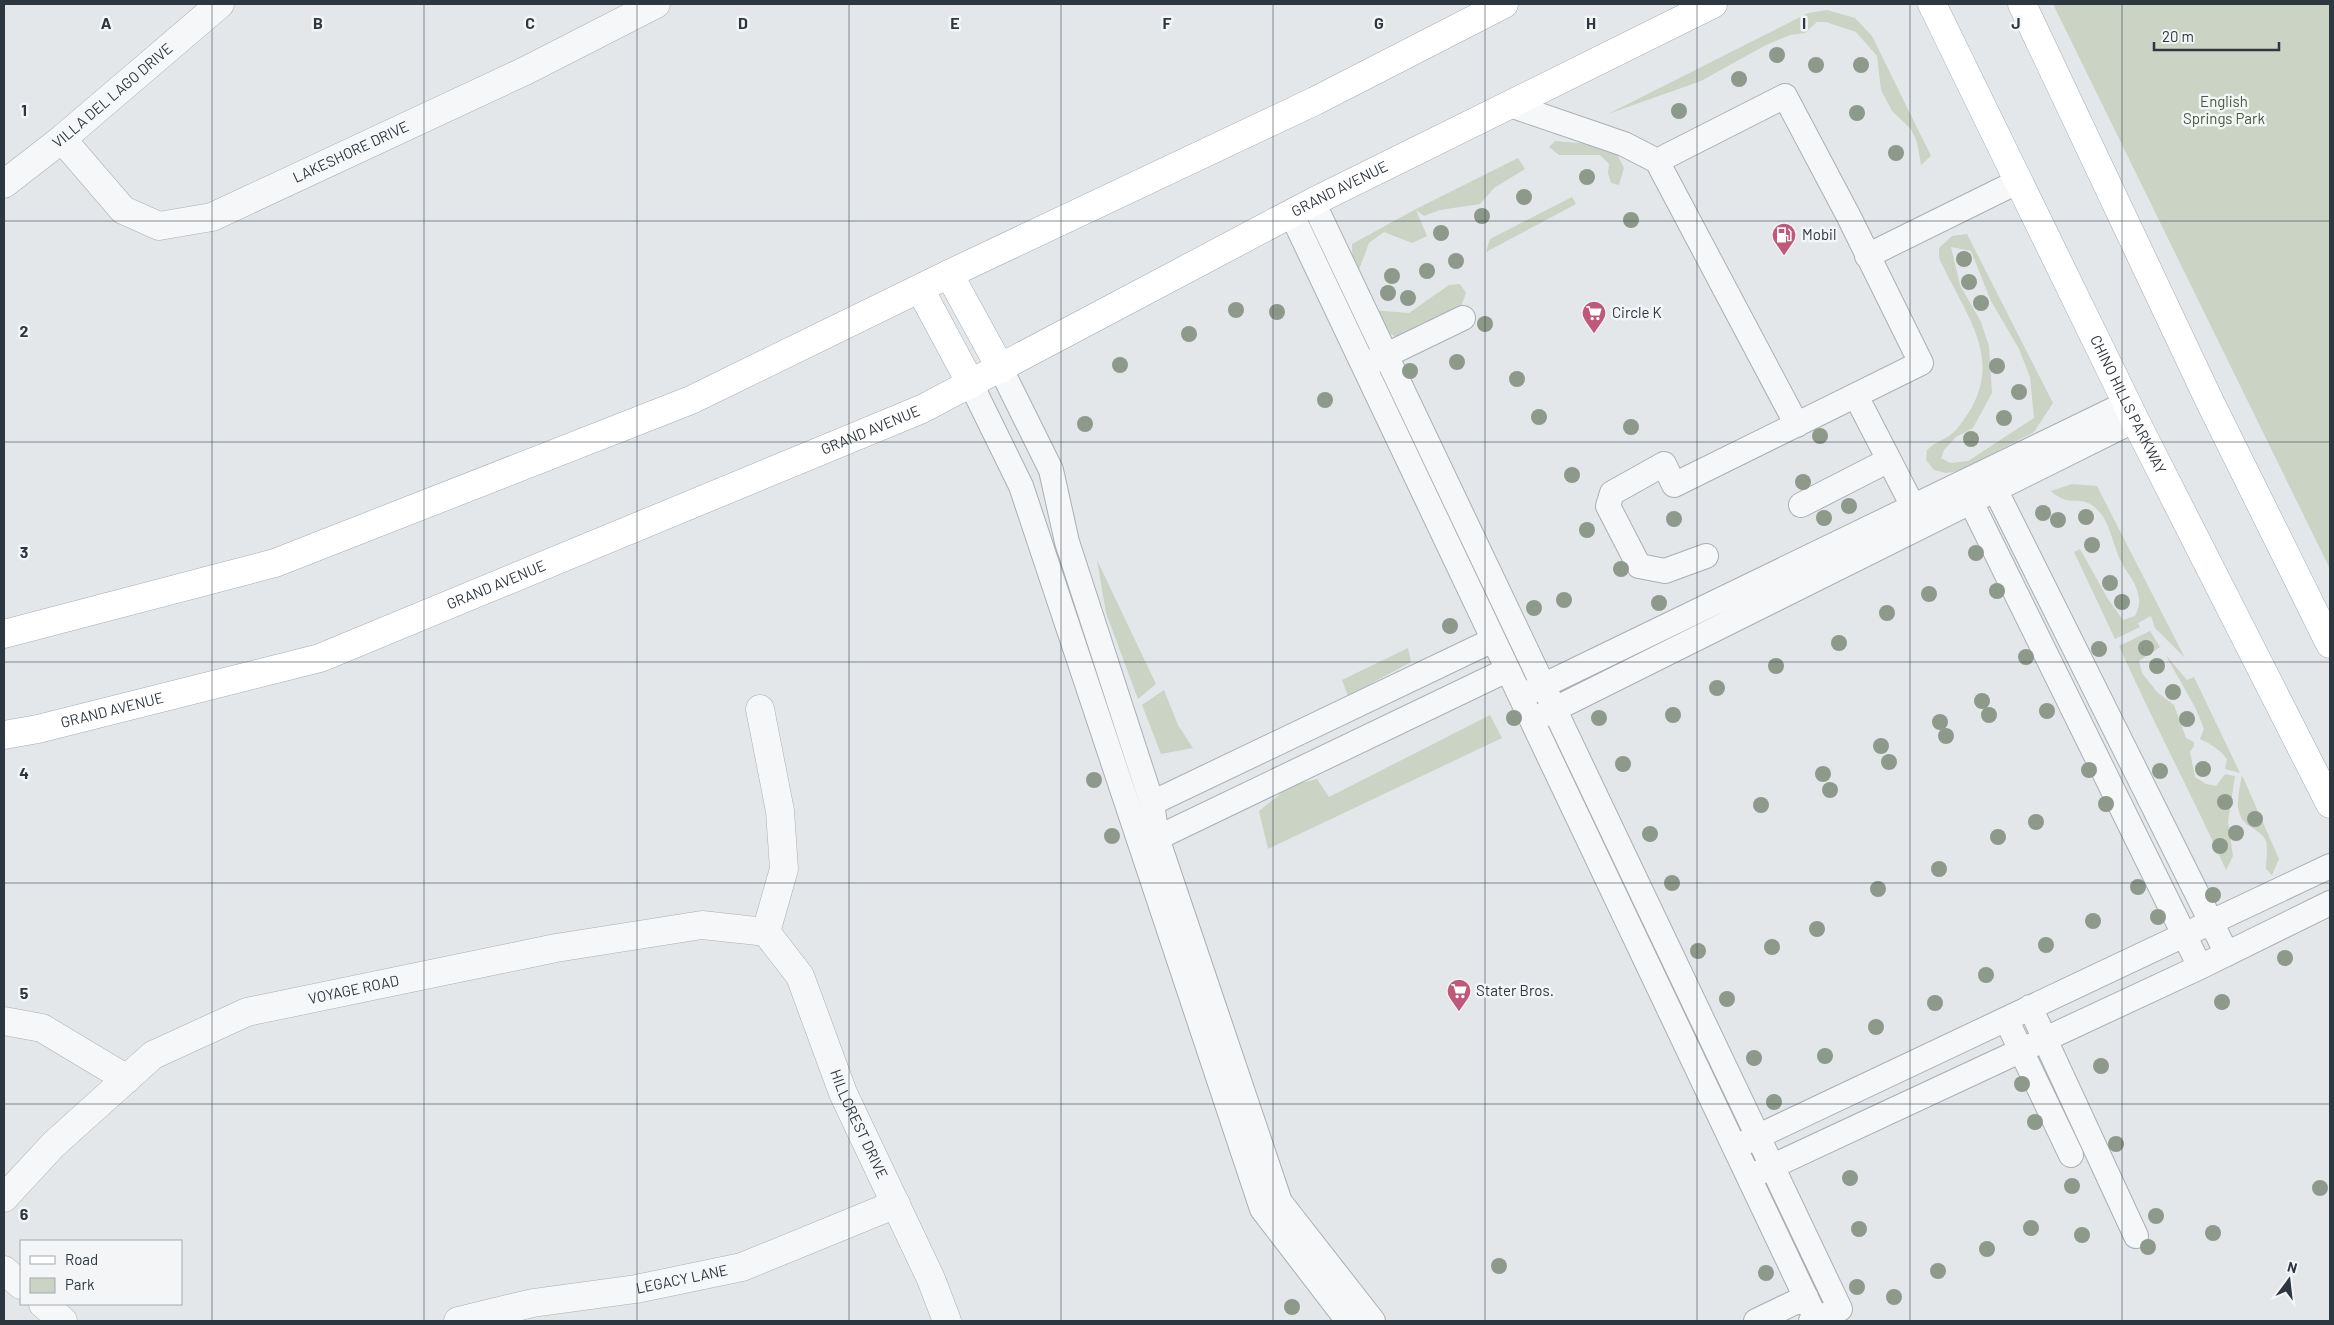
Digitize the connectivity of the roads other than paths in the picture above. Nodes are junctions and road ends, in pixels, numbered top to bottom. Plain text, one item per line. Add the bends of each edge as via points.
1 (220, 4) edge
2 (656, 4) edge
3 (1504, 4) edge
4 (1713, 4) edge
5 (1932, 4) edge
6 (2022, 4) edge
7 (1510, 104) junction
8 (62, 139) junction
9 (1657, 161) junction
10 (2019, 181) junction
11 (4, 184) edge
12 (1302, 208) junction
13 (1868, 256) junction
14 (950, 274) junction
15 (920, 289) junction
16 (1463, 318) dead end
17 (1386, 356) junction
18 (1364, 367) junction
19 (1001, 369) junction
20 (971, 384) junction
21 (1856, 396) junction
22 (2131, 411) junction
23 (1797, 425) junction
24 (1889, 460) junction
25 (1995, 490) junction
26 (1971, 502) junction
27 (1801, 505) dead end
28 (1918, 516) junction
29 (1706, 556) dead end
30 (4, 634) edge
31 (1493, 640) junction
32 (2330, 644) edge
33 (1507, 670) junction
34 (1543, 686) junction
35 (1520, 697) junction
36 (760, 709) dead end
37 (1554, 710) junction
38 (1531, 721) junction
39 (4, 735) edge
40 (1152, 803) junction
41 (2330, 804) edge
42 (1157, 838) junction
43 (2330, 866) edge
44 (2330, 903) edge
45 (2211, 922) junction
46 (766, 932) junction
47 (2184, 935) junction
48 (2226, 954) junction
49 (2200, 967) junction
50 (2030, 1007) junction
51 (2006, 1019) junction
52 (4, 1021) edge
53 (2045, 1039) junction
54 (2021, 1050) junction
55 (127, 1080) junction
56 (1758, 1136) junction
57 (1733, 1148) junction
58 (2071, 1155) dead end
59 (1772, 1166) junction
60 (1747, 1178) junction
61 (4, 1198) edge
62 (896, 1204) junction
63 (2136, 1236) dead end
64 (4, 1270) edge
65 (20, 1284) edge
66 (1806, 1298) junction
67 (44, 1305) edge
68 (1815, 1320) edge
69 (63, 1321) edge
70 (458, 1321) edge
71 (947, 1321) edge
72 (1348, 1321) edge
73 (1373, 1321) edge
74 (1756, 1321) edge

1 - 8 street, VILLA DEL LAGO DRIVE
2 - 8 street, LAKESHORE DRIVE via 527,70 212,217 159,226 123,210
3 - 14 main road via 1315,101
4 - 7 main road, GRAND AVENUE
5 - 10 main road, CHINO HILLS PARKWAY
6 - 32 main road via 2210,402
7 - 9 lane via 1624,144
7 - 12 main road, GRAND AVENUE
8 - 11 street, VILLA DEL LAGO DRIVE
9 - 13 lane via 1785,96
9 - 23 lane
10 - 13 lane
10 - 22 main road, CHINO HILLS PARKWAY
12 - 17 lane
12 - 18 lane
12 - 19 main road, GRAND AVENUE
13 - 21 lane via 1921,363
14 - 15 main road
14 - 19 main road
15 - 20 main road
15 - 30 main road via 691,400 275,563
16 - 17 lane
17 - 18 lane
17 - 34 lane
18 - 31 lane
19 - 20 main road, GRAND AVENUE
19 - 40 lane via 1050,470 1067,542
20 - 39 main road, GRAND AVENUE via 922,410 320,658
20 - 72 lane via 1021,486 1262,1209
21 - 23 lane
21 - 24 lane
22 - 25 lane
22 - 28 lane
22 - 41 main road, CHINO HILLS PARKWAY
23 - 29 lane via 1674,485 1664,464 1612,493 1608,506 1639,566 1665,571
24 - 27 lane
24 - 28 lane
25 - 26 lane
25 - 45 lane
26 - 28 lane
26 - 47 lane
28 - 34 lane
28 - 37 lane
31 - 33 lane
31 - 40 lane
33 - 35 lane
33 - 42 lane
34 - 35 lane
34 - 37 lane
35 - 38 lane
36 - 46 street via 780,811 784,869
37 - 38 lane
37 - 56 lane
38 - 57 lane
40 - 42 lane
42 - 73 lane via 1280,1202
43 - 45 lane
44 - 48 lane
45 - 47 lane
45 - 48 lane
46 - 55 street, VOYAGE ROAD via 702,925 566,946 247,1012 154,1055
46 - 62 street, HILLCREST DRIVE via 800,976 843,1093
47 - 49 lane
47 - 50 lane
48 - 49 lane
49 - 53 lane
50 - 51 lane
50 - 53 lane
51 - 54 lane
51 - 56 lane
52 - 55 street via 42,1028
53 - 54 lane
53 - 63 lane
54 - 58 lane
54 - 59 lane
55 - 61 street, VOYAGE ROAD via 53,1145
56 - 57 lane
56 - 59 lane
57 - 60 lane
59 - 60 lane
59 - 68 lane via 1840,1309
60 - 66 lane
62 - 70 street, LEGACY LANE via 742,1267 636,1289 533,1303
62 - 71 street, HILLCREST DRIVE
64 - 65 street
66 - 68 lane
66 - 74 lane
67 - 69 street

